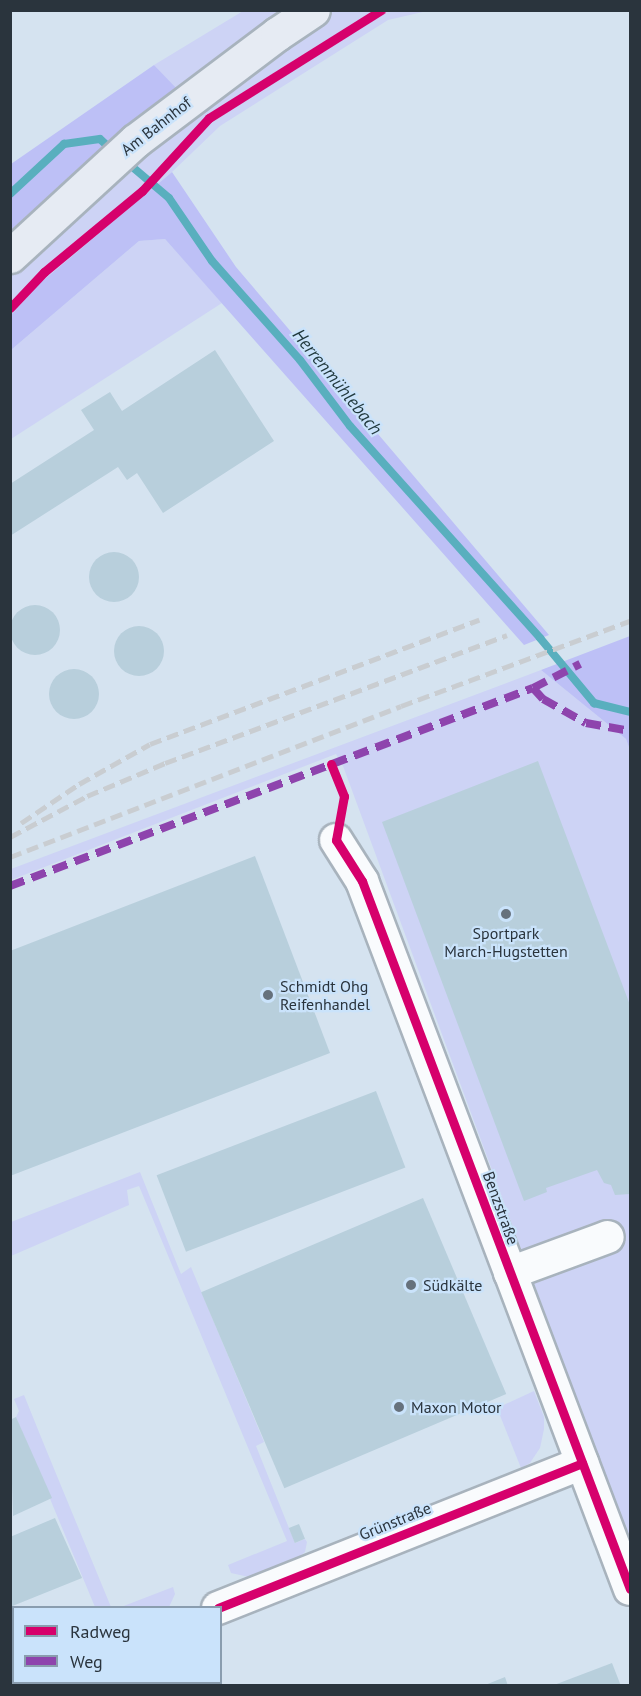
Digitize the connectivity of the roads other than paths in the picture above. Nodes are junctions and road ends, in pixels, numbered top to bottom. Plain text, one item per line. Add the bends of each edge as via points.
1 (313, 10) edge
2 (10, 256) edge
3 (336, 840) dead end
4 (608, 1237) dead end
5 (510, 1273) junction
6 (582, 1463) junction
7 (621, 1535) edge
8 (630, 1589) edge
9 (222, 1606) edge

1 - 2 main road, Am Bahnhof via 277,33 124,151
3 - 5 street, Benzstraße via 362,881
4 - 5 street
5 - 6 street, Benzstraße
6 - 7 street, Benzstraße
6 - 9 street, Grünstraße
7 - 8 street, Benzstraße

